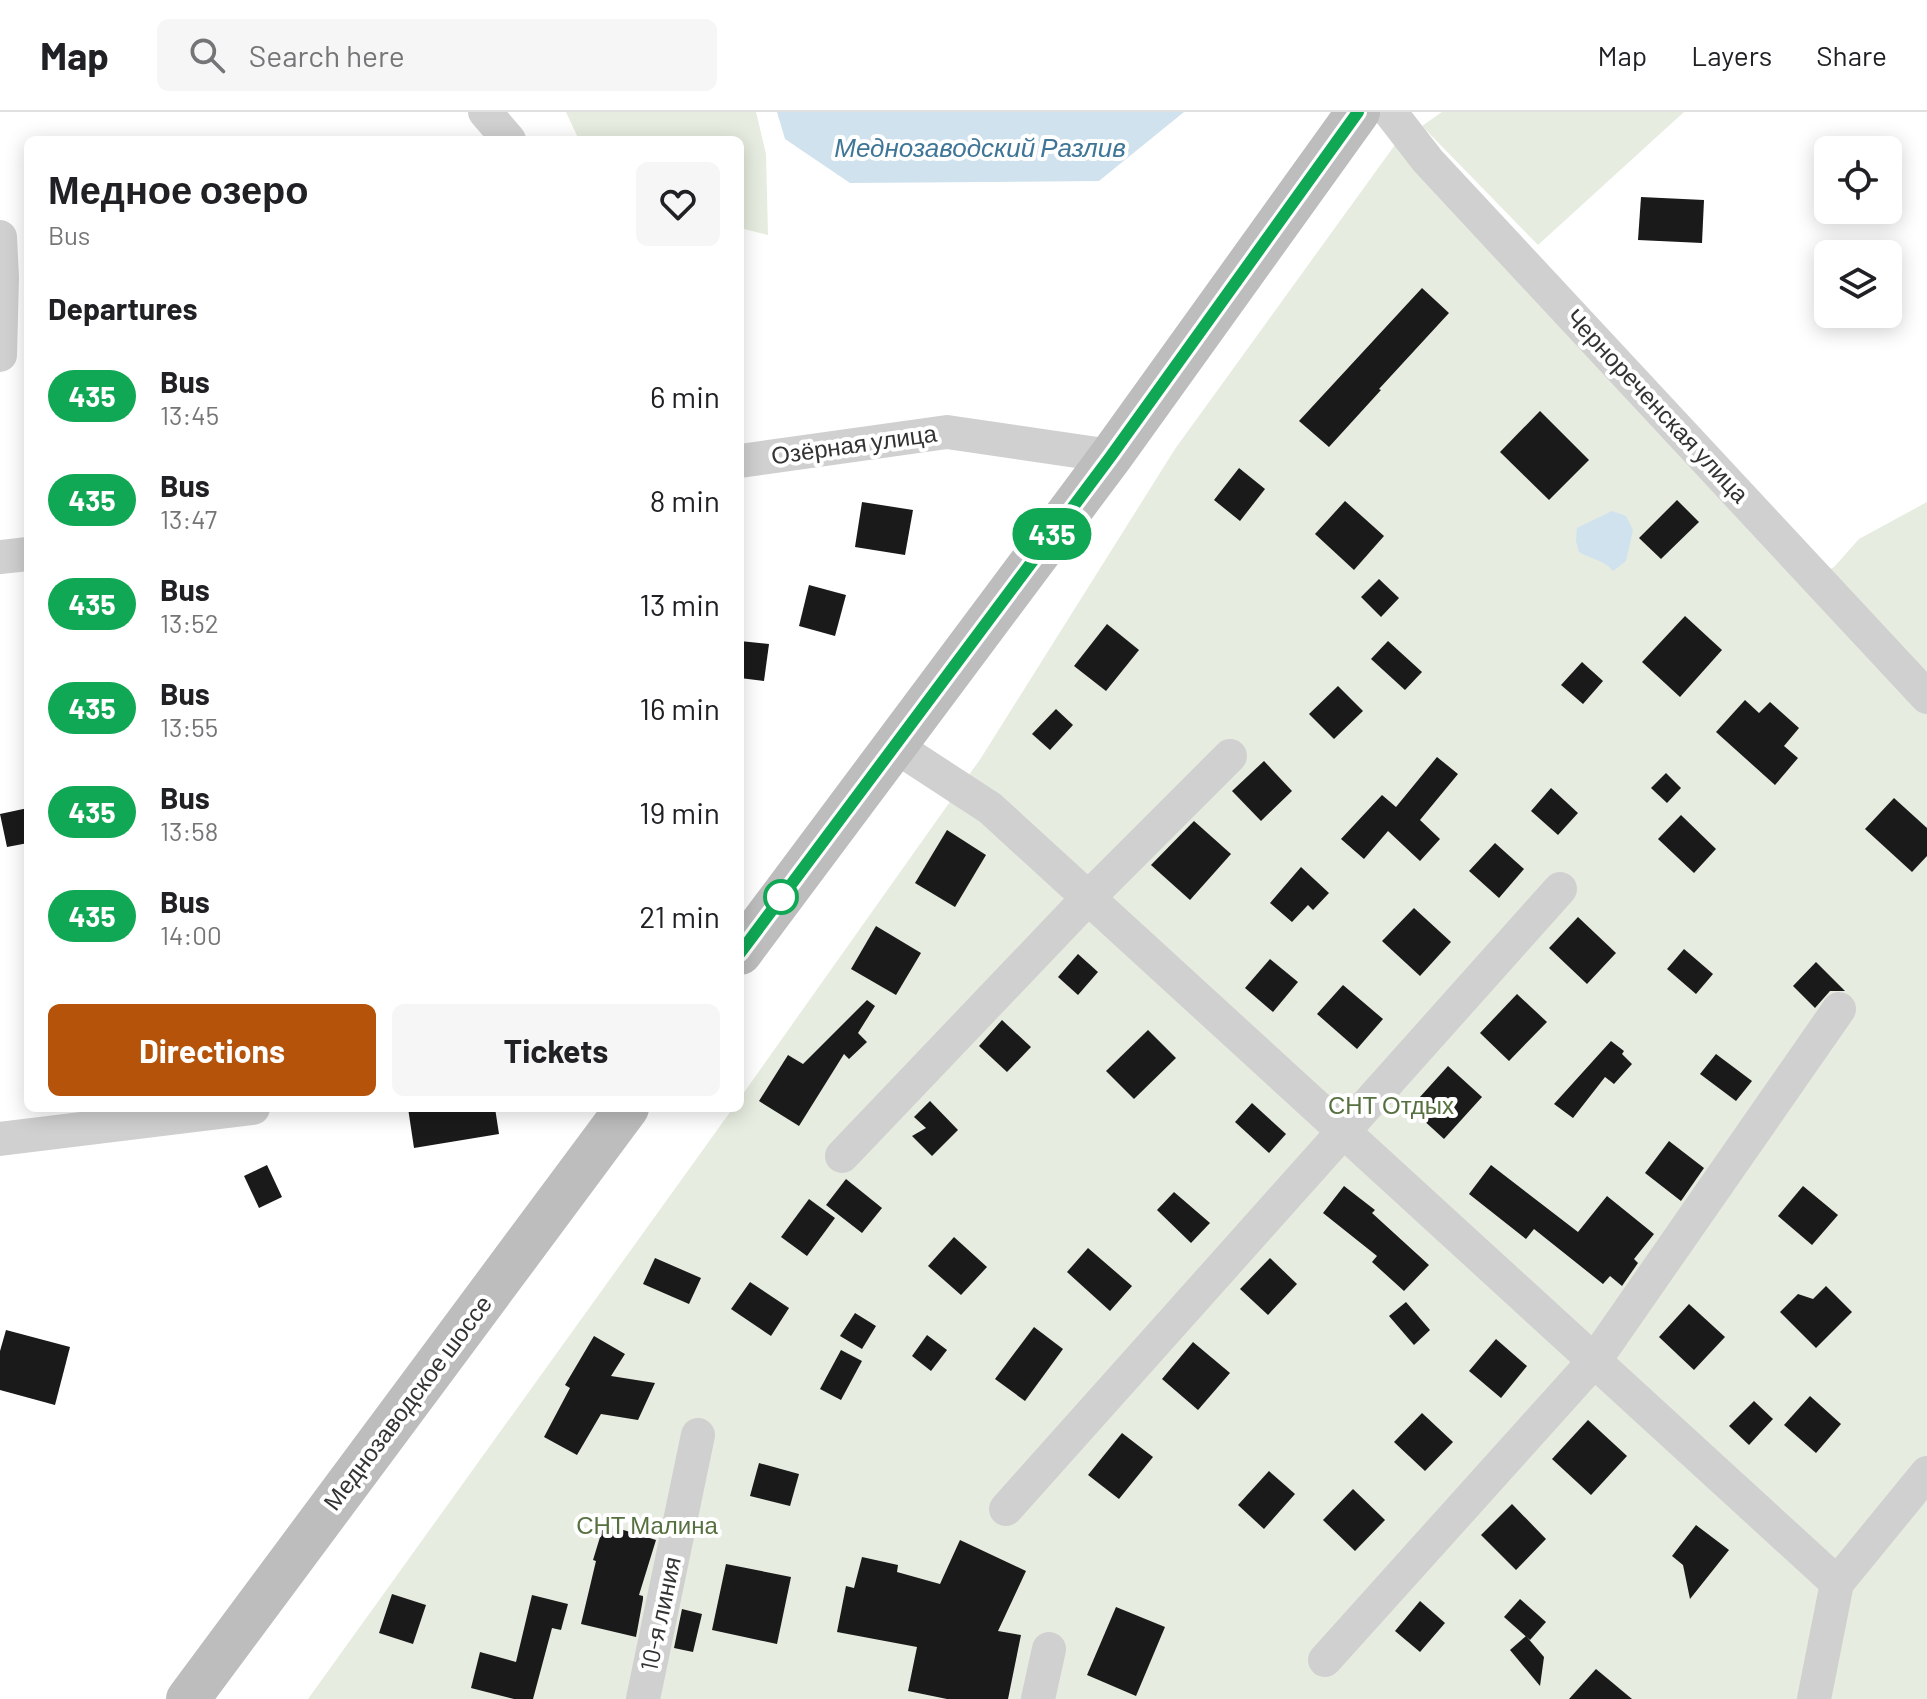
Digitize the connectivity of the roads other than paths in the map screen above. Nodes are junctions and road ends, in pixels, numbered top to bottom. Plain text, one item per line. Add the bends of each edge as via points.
1 (485, 112) edge
2 (1358, 112) edge
3 (1390, 112) edge
4 (506, 136) edge
5 (0, 237) edge
6 (0, 355) edge
7 (1111, 456) junction
8 (744, 460) edge
9 (24, 554) edge
10 (0, 557) edge
11 (1927, 697) edge
12 (895, 746) junction
13 (1230, 756) dead end
14 (1560, 889) dead end
15 (1088, 898) junction
16 (744, 948) edge
17 (1839, 1009) dead end
18 (220, 1112) edge
19 (624, 1112) edge
20 (1343, 1133) junction
21 (0, 1139) edge
22 (842, 1156) dead end
23 (1595, 1360) junction
24 (698, 1435) dead end
25 (1927, 1473) edge
26 (1006, 1509) dead end
27 (1837, 1583) junction
28 (1049, 1649) dead end
29 (1325, 1660) dead end
30 (188, 1699) edge
31 (643, 1699) edge
32 (1038, 1699) edge
33 (1814, 1699) edge

1 - 4 street
2 - 7 main road
3 - 11 street, Чернореченская улица via 1428,161
5 - 6 street
7 - 8 street, Озёрная улица via 947,432
7 - 12 main road
9 - 10 street
12 - 15 street via 990,808
12 - 16 main road
13 - 15 street
14 - 20 street
15 - 20 street
15 - 22 street
17 - 23 street
18 - 21 street
19 - 30 main road, Меднозаводское шоссе
20 - 23 street
20 - 26 street
23 - 27 street
23 - 29 street
24 - 31 street, 10-я линия
25 - 27 street
27 - 33 street
28 - 32 street

